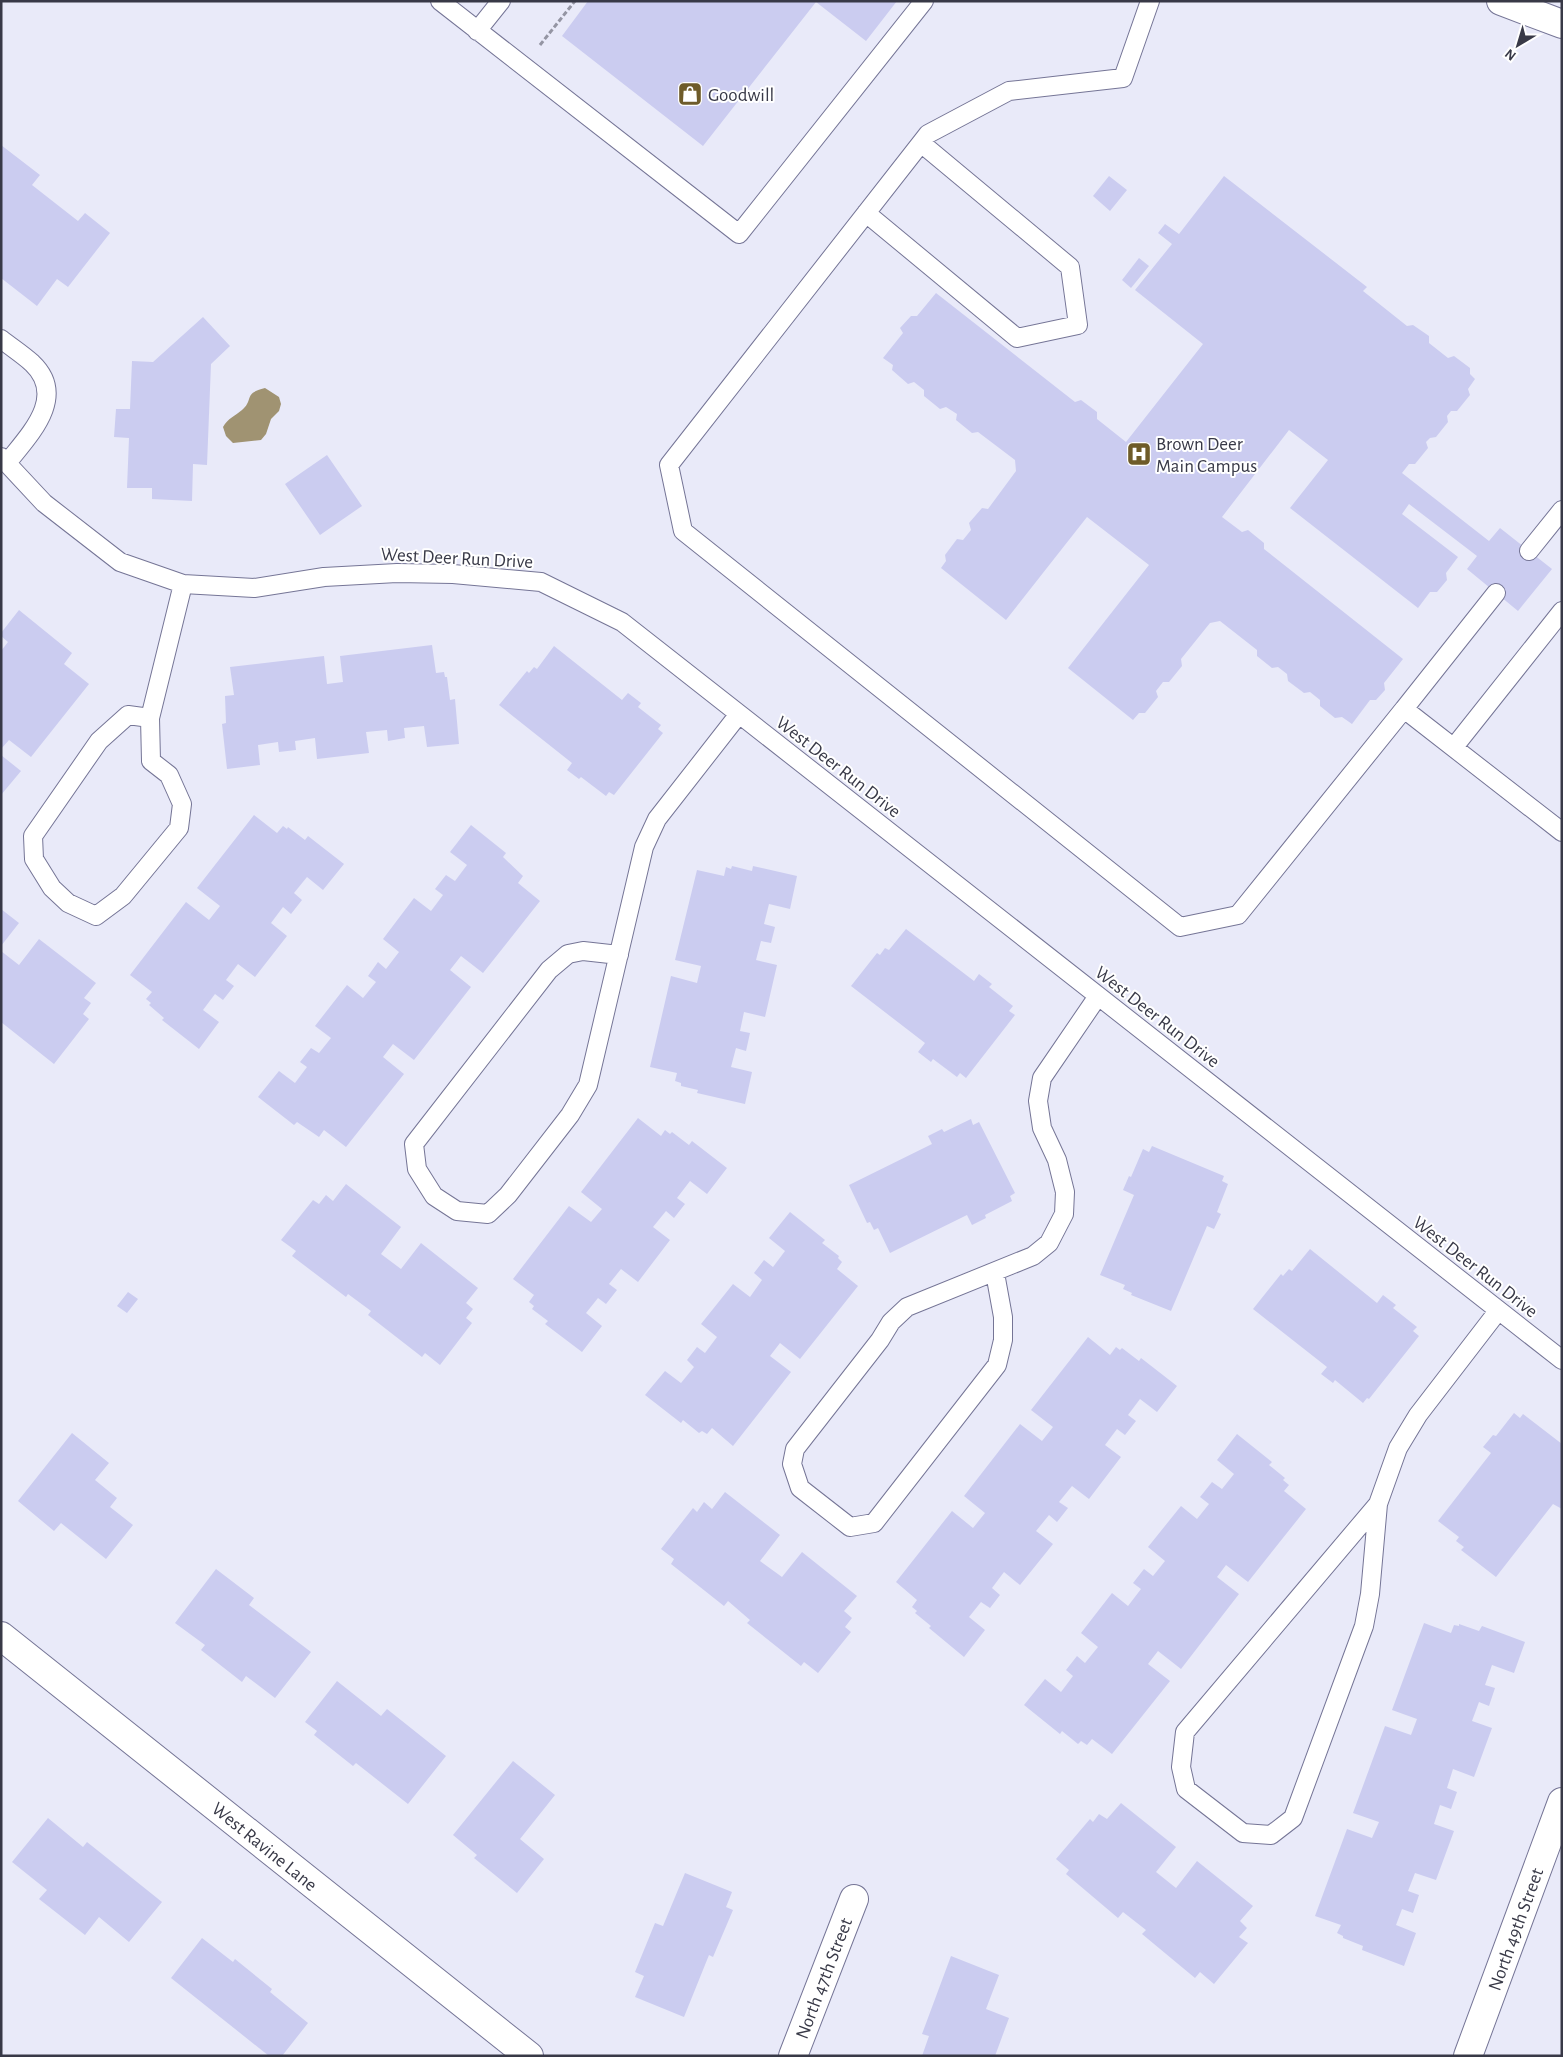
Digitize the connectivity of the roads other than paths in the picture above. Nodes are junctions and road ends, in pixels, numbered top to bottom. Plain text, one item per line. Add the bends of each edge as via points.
1 (440, 1) edge
2 (501, 1) edge
3 (924, 1) edge
4 (1150, 1) edge
5 (1501, 1) edge
6 (1562, 24) edge
7 (477, 31) junction
8 (921, 143) junction
9 (866, 213) junction
10 (1, 339) edge
11 (4, 460) edge
12 (1562, 510) edge
13 (1529, 551) dead end
14 (183, 584) junction
15 (1496, 593) dead end
16 (1562, 611) edge
17 (1404, 709) junction
18 (739, 714) junction
19 (150, 718) junction
20 (1454, 747) junction
21 (1562, 832) edge
22 (619, 955) junction
23 (1098, 996) junction
24 (995, 1272) junction
25 (1498, 1310) junction
26 (1562, 1360) edge
27 (1378, 1504) junction
28 (1, 1636) edge
29 (1562, 1802) edge
30 (854, 1899) dead end
31 (529, 2056) edge
32 (793, 2056) edge
33 (1468, 2056) edge

1 - 7 lane
2 - 7 lane
3 - 7 lane via 739,234
4 - 8 lane via 1122,78 1008,91 928,134
5 - 6 street
8 - 9 lane
8 - 9 lane via 1070,266 1078,325 1017,338
9 - 17 lane via 669,465 683,531 1180,926 1238,915
10 - 11 lane via 33,364 46,386 46,404 36,426
11 - 14 lane, West Deer Run Drive via 44,503 120,562
12 - 13 lane
14 - 18 lane, West Deer Run Drive via 254,588 324,577 397,573 541,582 622,622
14 - 19 lane
15 - 17 lane
16 - 20 lane
17 - 20 lane
18 - 22 lane via 657,819 644,847
18 - 23 lane, West Deer Run Drive
19 - 19 lane via 128,715 99,741 33,836 34,859 52,888 68,903 96,916 123,896 179,828 182,804 169,775 151,760
20 - 21 lane
22 - 22 lane via 588,1085 570,1115 508,1195 488,1214 457,1211 434,1196 417,1169 414,1144 549,970 568,954 582,951
23 - 24 lane via 1042,1078 1038,1101 1042,1128 1057,1160 1065,1192 1064,1214 1049,1243 1033,1256
23 - 25 lane, West Deer Run Drive
24 - 24 lane via 907,1307 891,1322 795,1448 792,1464 800,1488 850,1527 874,1523 997,1365 1003,1340 1003,1317
25 - 26 lane, West Deer Run Drive
25 - 27 lane via 1418,1415 1398,1448
27 - 27 lane via 1364,1626 1293,1818 1271,1835 1243,1833 1186,1789 1181,1767 1185,1732
28 - 31 street, West Ravine Lane
29 - 33 street, North 49th Street
30 - 32 street, North 47th Street

